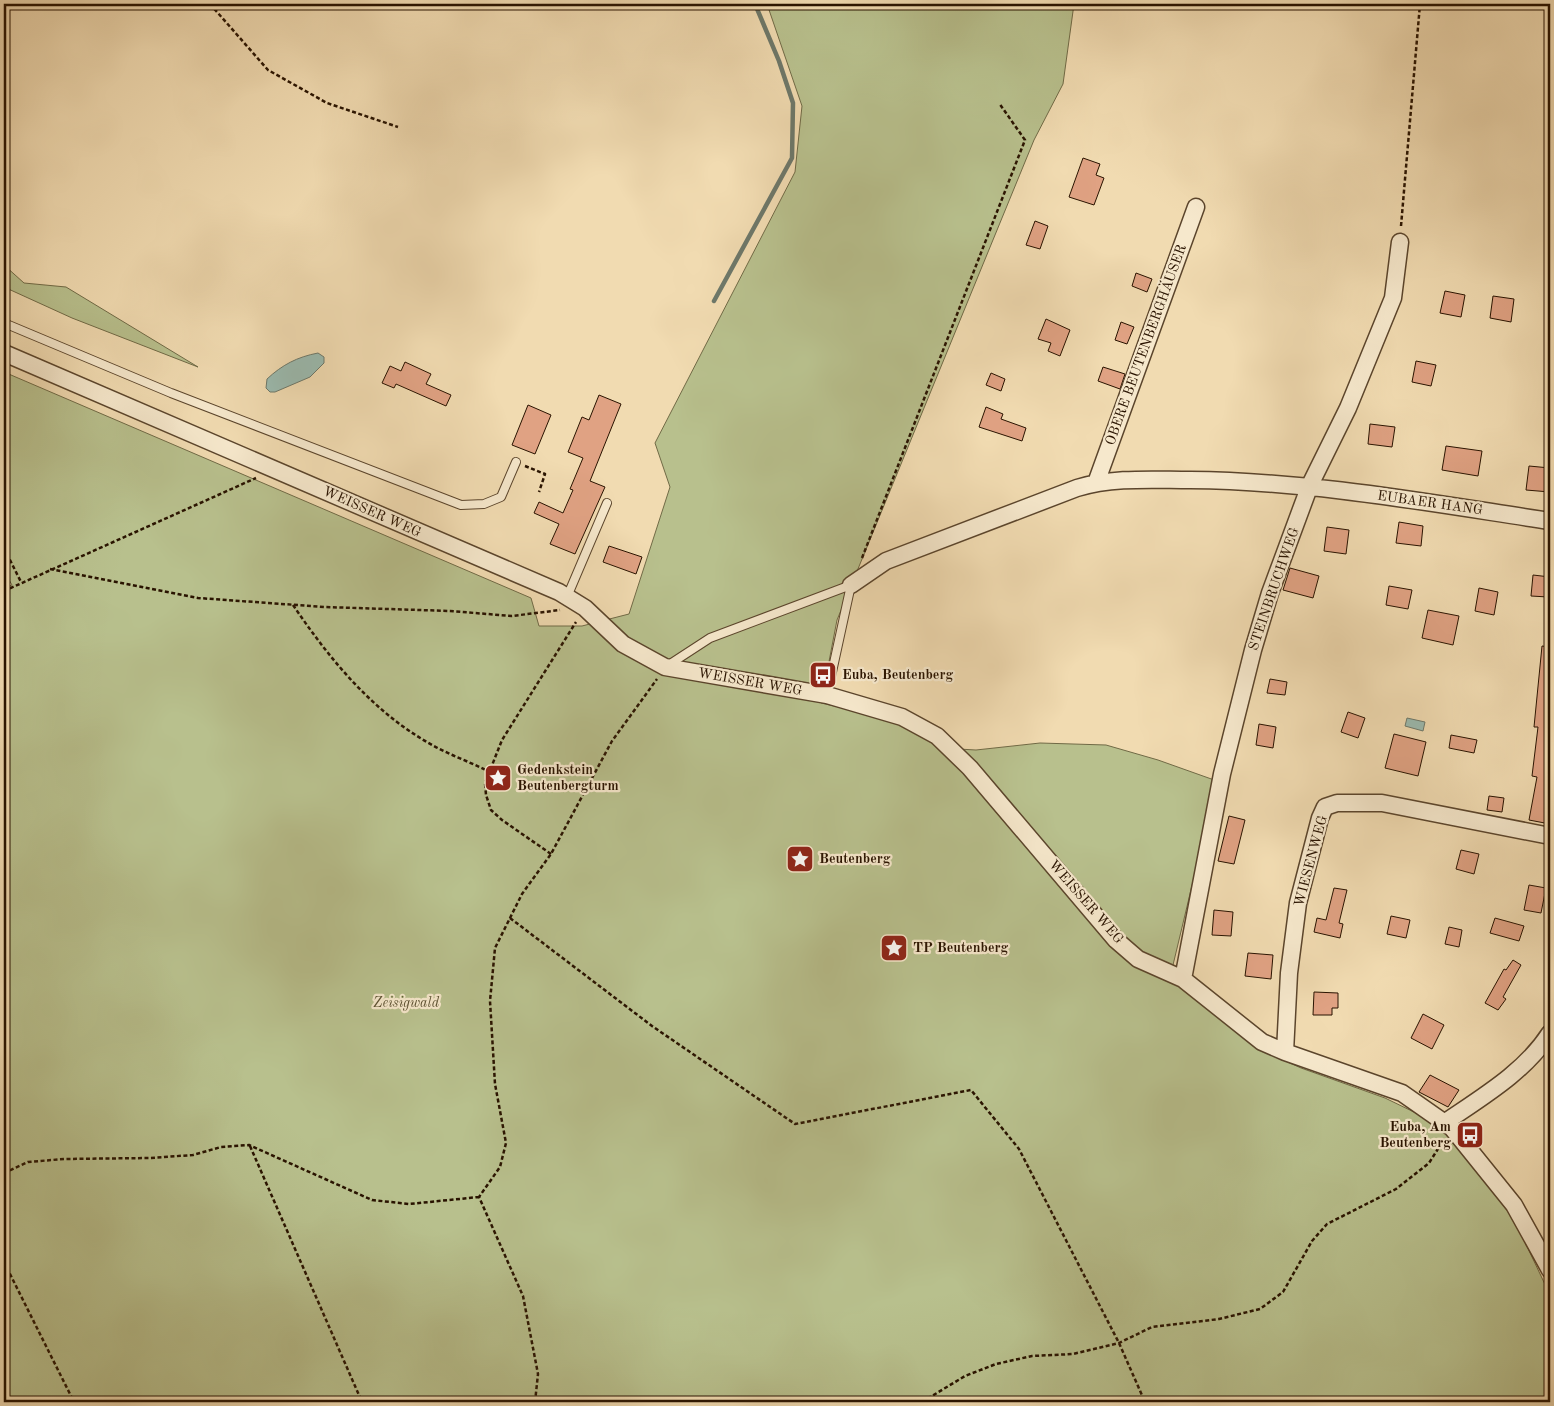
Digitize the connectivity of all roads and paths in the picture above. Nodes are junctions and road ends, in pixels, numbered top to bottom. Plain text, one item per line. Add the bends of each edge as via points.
1 (210, 4) edge
2 (1420, 4) edge
3 (999, 103) dead end
4 (398, 128) dead end
5 (1196, 207) dead end
6 (1400, 242) joint
7 (4, 323) edge
8 (4, 353) edge
9 (516, 462) dead end
10 (274, 469) junction
11 (534, 469) dead end
12 (1096, 482) junction
13 (1310, 485) junction
14 (539, 492) dead end
15 (607, 503) dead end
16 (1550, 520) edge
17 (4, 548) edge
18 (50, 569) junction
19 (21, 582) junction
20 (851, 585) junction
21 (4, 590) edge
22 (567, 597) junction
23 (293, 605) junction
24 (585, 608) junction
25 (665, 667) junction
26 (827, 695) junction
27 (488, 771) junction
28 (1550, 836) edge
29 (551, 854) junction
30 (510, 918) junction
31 (1183, 979) junction
32 (1550, 1034) edge
33 (1285, 1052) junction
34 (1448, 1125) junction
35 (249, 1145) junction
36 (4, 1173) edge
37 (479, 1197) junction
38 (4, 1262) edge
39 (1550, 1270) edge
40 (1119, 1343) junction
41 (74, 1402) edge
42 (362, 1402) edge
43 (535, 1402) edge
44 (922, 1402) edge
45 (1145, 1402) edge

1 - 4 path via 268,70 327,103
2 - 6 path
3 - 20 path via 1025,140
5 - 12 street, OBERE BEUTENBERGHÄUSER
6 - 13 street, STEINBRUCHWEG via 1393,298 1348,408
7 - 9 lane via 172,393 461,505 484,504 501,497
8 - 10 street, WEISSER WEG
10 - 18 path
10 - 22 street, WEISSER WEG
11 - 14 path via 545,474
12 - 13 street via 1129,479 1246,480
12 - 20 street via 886,561
13 - 16 street, EUBAER HANG
13 - 31 street, STEINBRUCHWEG via 1270,593 1250,660 1222,774
15 - 22 lane
17 - 19 path
18 - 19 path
18 - 23 path via 198,598
19 - 21 path
20 - 25 lane via 710,638
20 - 26 lane
22 - 24 street, WEISSER WEG
23 - 24 path via 512,616
23 - 27 path via 358,690 388,717 433,746
24 - 25 street, WEISSER WEG via 622,644
24 - 27 path via 502,740
25 - 26 street, WEISSER WEG
25 - 29 path via 612,742
26 - 31 street, WEISSER WEG via 902,717 937,736 976,775 1116,940 1138,959
27 - 29 path via 486,795 492,810
28 - 33 street, WIESENWEG via 1382,803 1337,803 1325,807 1298,903 1289,973
29 - 30 path via 522,894
30 - 37 path via 495,948 490,1001 495,1084 506,1143 500,1167
30 - 40 path via 652,1026 795,1124 972,1090 1019,1149
31 - 33 street, WEISSER WEG via 1262,1042
32 - 34 street via 1508,1078
33 - 34 street, WEISSER WEG via 1402,1093
34 - 39 street, WEISSER WEG via 1514,1205
34 - 40 path via 1429,1163 1396,1189 1327,1224 1312,1241 1283,1292 1260,1309 1219,1319 1152,1327
35 - 36 path via 221,1147 193,1155 28,1162
35 - 37 path via 372,1200 409,1204
35 - 42 path
37 - 43 path via 523,1296 538,1374
38 - 41 path
40 - 44 path via 1073,1354 1032,1356 996,1364 965,1376
40 - 45 path

